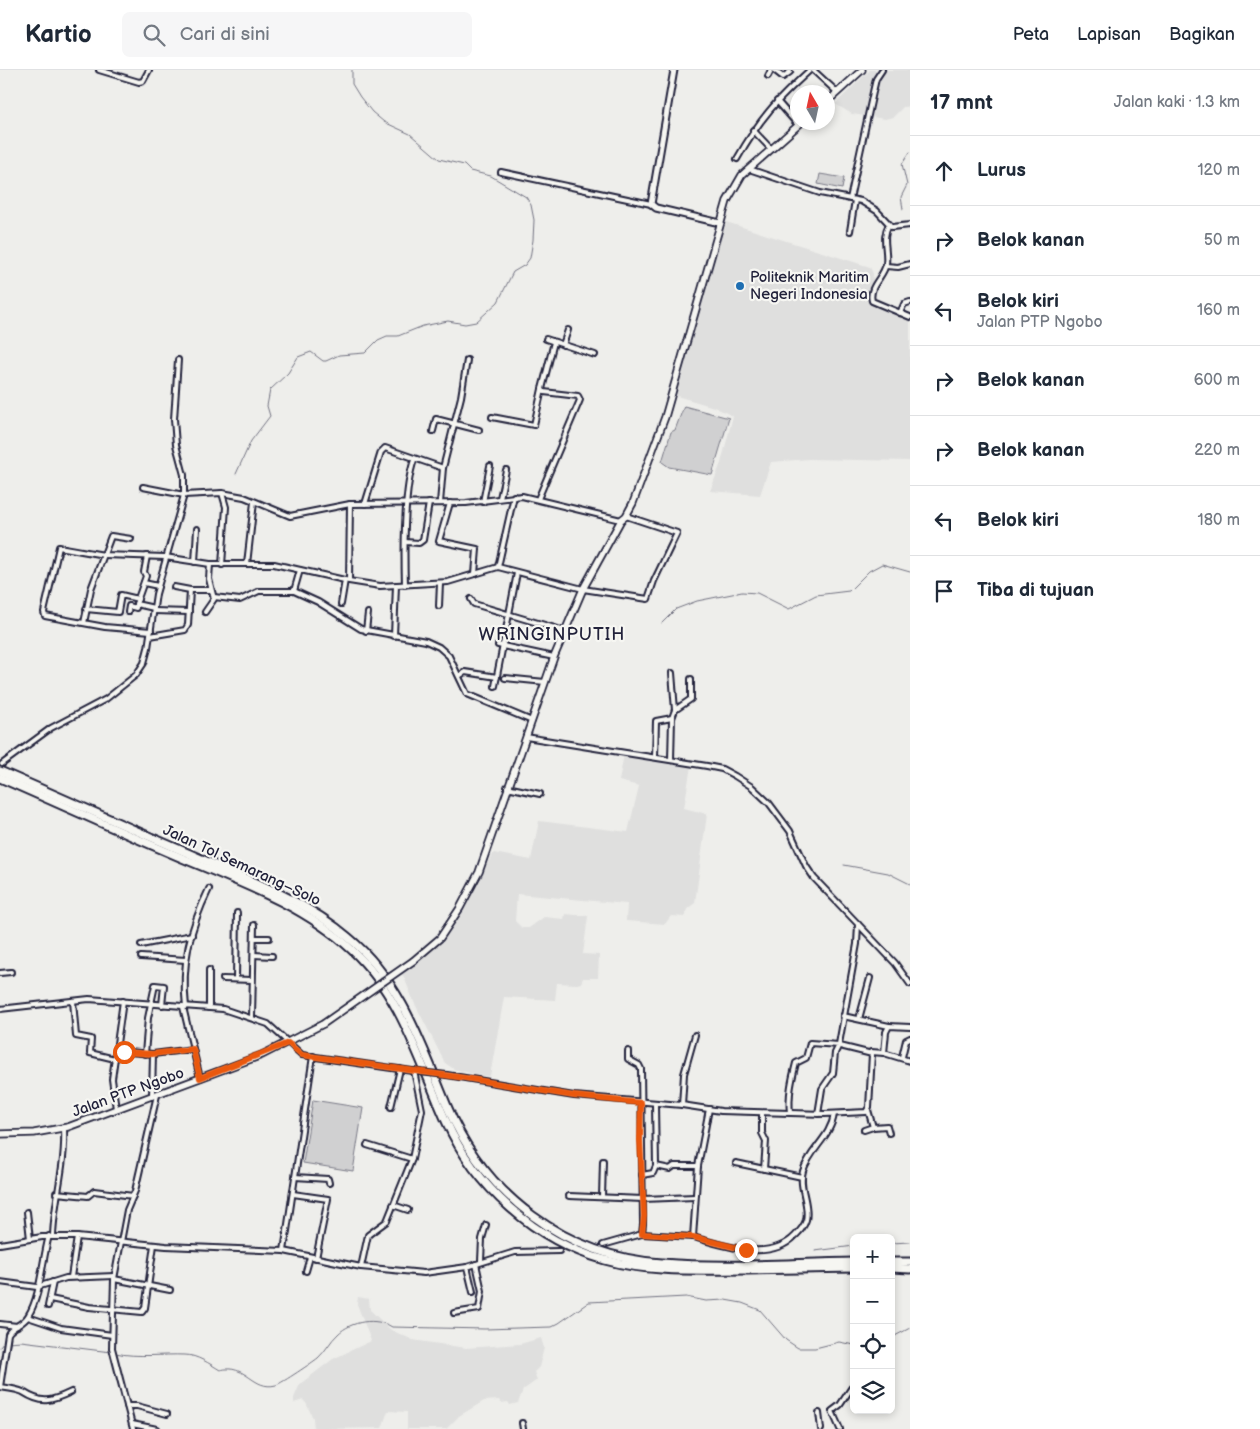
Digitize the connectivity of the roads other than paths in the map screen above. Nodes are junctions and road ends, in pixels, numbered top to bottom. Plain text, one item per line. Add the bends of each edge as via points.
1 (99, 70) edge
2 (149, 70) edge
3 (674, 70) edge
4 (770, 70) edge
5 (774, 70) edge
6 (811, 70) edge
7 (862, 70) edge
8 (882, 70) edge
9 (790, 72) dead end
10 (768, 76) dead end
11 (837, 92) joint
12 (777, 101) junction
13 (790, 114) edge
14 (753, 130) junction
15 (793, 130) edge
16 (771, 149) junction
17 (736, 158) dead end
18 (749, 169) junction
19 (502, 172) dead end
20 (853, 200) junction
21 (651, 204) junction
22 (720, 223) junction
23 (889, 224) junction
24 (910, 225) edge
25 (850, 231) dead end
26 (910, 264) edge
27 (886, 266) junction
28 (910, 302) edge
29 (900, 313) junction
30 (910, 317) edge
31 (568, 330) dead end
32 (546, 339) dead end
33 (554, 342) junction
34 (563, 344) junction
35 (595, 355) dead end
36 (178, 360) dead end
37 (466, 360) dead end
38 (542, 389) junction
39 (492, 417) dead end
40 (453, 423) junction
41 (479, 430) dead end
42 (433, 431) dead end
43 (414, 460) junction
44 (490, 466) dead end
45 (443, 468) junction
46 (506, 470) dead end
47 (143, 487) dead end
48 (222, 493) junction
49 (184, 495) junction
50 (514, 496) junction
51 (500, 498) junction
52 (538, 499) junction
53 (254, 502) junction
54 (483, 502) junction
55 (408, 503) junction
56 (429, 503) junction
57 (440, 503) junction
58 (450, 503) junction
59 (350, 504) junction
60 (365, 504) junction
61 (624, 518) junction
62 (197, 529) dead end
63 (130, 539) dead end
64 (406, 542) junction
65 (104, 555) junction
66 (147, 556) junction
67 (165, 557) junction
68 (195, 562) junction
69 (210, 564) junction
70 (247, 564) junction
71 (222, 565) junction
72 (498, 567) junction
73 (300, 570) junction
74 (517, 573) junction
75 (475, 574) junction
76 (347, 581) junction
77 (144, 583) junction
78 (440, 583) junction
79 (396, 585) junction
80 (405, 585) junction
81 (158, 586) junction
82 (174, 587) dead end
83 (583, 589) junction
84 (190, 590) junction
85 (211, 590) junction
86 (294, 591) junction
87 (214, 597) junction
88 (471, 599) dead end
89 (137, 602) junction
90 (341, 604) dead end
91 (439, 606) dead end
92 (86, 609) junction
93 (154, 609) junction
94 (128, 612) dead end
95 (189, 612) junction
96 (205, 612) dead end
97 (368, 613) dead end
98 (508, 613) junction
99 (84, 623) junction
100 (366, 631) junction
101 (565, 631) junction
102 (151, 633) junction
103 (394, 636) junction
104 (500, 645) junction
105 (554, 657) junction
106 (672, 673) dead end
107 (459, 676) junction
108 (497, 677) junction
109 (505, 678) dead end
110 (691, 680) dead end
111 (545, 682) junction
112 (495, 686) dead end
113 (675, 710) junction
114 (672, 718) junction
115 (533, 721) junction
116 (526, 736) junction
117 (655, 757) junction
118 (671, 760) junction
119 (1, 768) edge
120 (0, 778) edge
121 (507, 787) junction
122 (540, 794) dead end
123 (209, 890) dead end
124 (237, 913) dead end
125 (858, 924) junction
126 (254, 925) dead end
127 (192, 936) junction
128 (254, 938) junction
129 (269, 938) dead end
130 (141, 945) dead end
131 (254, 955) junction
132 (272, 956) dead end
133 (141, 957) dead end
134 (186, 960) junction
135 (209, 970) dead end
136 (11, 972) dead end
137 (0, 973) edge
138 (870, 978) dead end
139 (224, 979) dead end
140 (236, 979) junction
141 (252, 980) junction
142 (910, 984) edge
143 (73, 1001) junction
144 (122, 1001) junction
145 (151, 1004) junction
146 (162, 1005) junction
147 (185, 1007) junction
148 (209, 1008) junction
149 (0, 1009) edge
150 (843, 1016) junction
151 (252, 1017) junction
152 (859, 1019) junction
153 (889, 1026) junction
154 (910, 1027) edge
155 (695, 1035) dead end
156 (910, 1038) edge
157 (288, 1043) junction
158 (839, 1045) junction
159 (193, 1049) junction
160 (628, 1050) dead end
161 (116, 1051) junction
162 (871, 1052) junction
163 (884, 1053) junction
164 (146, 1054) junction
165 (152, 1054) junction
166 (313, 1056) junction
167 (902, 1057) junction
168 (115, 1060) junction
169 (910, 1061) edge
170 (400, 1069) junction
171 (416, 1072) junction
172 (200, 1078) junction
173 (154, 1096) junction
174 (641, 1103) junction
175 (654, 1104) junction
176 (682, 1105) junction
177 (391, 1108) dead end
178 (116, 1109) junction
179 (709, 1109) junction
180 (868, 1110) junction
181 (762, 1113) junction
182 (790, 1113) junction
183 (818, 1114) junction
184 (834, 1114) junction
185 (873, 1127) junction
186 (64, 1128) junction
187 (864, 1130) dead end
188 (889, 1133) dead end
189 (0, 1134) edge
190 (367, 1145) dead end
191 (412, 1159) junction
192 (603, 1161) dead end
193 (736, 1163) dead end
194 (656, 1166) junction
195 (698, 1166) junction
196 (764, 1170) junction
197 (642, 1175) junction
198 (295, 1177) junction
199 (802, 1177) junction
200 (330, 1182) dead end
201 (56, 1193) junction
202 (293, 1194) junction
203 (133, 1196) junction
204 (569, 1196) dead end
205 (602, 1196) junction
206 (695, 1197) junction
207 (643, 1199) junction
208 (394, 1205) junction
209 (408, 1210) dead end
210 (27, 1212) dead end
211 (486, 1225) dead end
212 (642, 1234) junction
213 (51, 1236) junction
214 (77, 1236) junction
215 (693, 1237) junction
216 (30, 1239) junction
217 (120, 1242) junction
218 (0, 1244) edge
219 (154, 1245) junction
220 (603, 1245) dead end
221 (284, 1251) junction
222 (559, 1251) tunnel mouth
223 (310, 1257) junction
224 (316, 1258) junction
225 (482, 1261) junction
226 (850, 1262) edge
227 (895, 1262) edge
228 (910, 1262) edge
229 (476, 1264) junction
230 (361, 1267) junction
231 (467, 1268) junction
232 (850, 1268) edge
233 (895, 1268) edge
234 (910, 1269) edge
235 (306, 1271) dead end
236 (71, 1277) junction
237 (114, 1278) junction
238 (0, 1282) edge
239 (53, 1282) junction
240 (148, 1286) junction
241 (38, 1287) junction
242 (170, 1290) dead end
243 (473, 1292) dead end
244 (50, 1299) junction
245 (48, 1306) dead end
246 (114, 1311) junction
247 (454, 1313) dead end
248 (28, 1317) junction
249 (0, 1324) edge
250 (17, 1326) junction
251 (112, 1335) junction
252 (0, 1339) edge
253 (7, 1340) junction
254 (0, 1387) edge
255 (850, 1390) edge
256 (71, 1392) dead end
257 (127, 1406) junction
258 (819, 1413) dead end
259 (167, 1414) dead end
260 (522, 1423) dead end
261 (132, 1424) junction
262 (134, 1429) edge
263 (157, 1429) edge
264 (523, 1429) edge
265 (821, 1429) edge
266 (840, 1429) edge

1 - 2 street via 139,82
3 - 21 street
4 - 10 street
5 - 9 street via 783,77
6 - 11 street
6 - 12 street
7 - 11 main road
8 - 20 street via 873,92
12 - 13 street
12 - 14 street
14 - 16 street
14 - 17 street
15 - 16 main road, Jalan PTP Ngobo
16 - 18 main road, Jalan PTP Ngobo
18 - 20 street via 820,193
18 - 22 main road, Jalan PTP Ngobo via 733,189
19 - 21 street
20 - 23 street via 866,204
20 - 25 street
21 - 22 street via 656,208
22 - 61 main road, Jalan PTP Ngobo via 665,417 643,478
23 - 24 street via 896,227
23 - 27 street via 884,240
26 - 27 street
27 - 29 street via 874,287 872,301
28 - 29 street via 904,304
29 - 30 street
31 - 34 street
32 - 33 street
33 - 34 street
33 - 38 street
34 - 35 street
36 - 49 street via 174,418 176,445 184,475
37 - 40 street via 461,397
38 - 39 street via 534,425
38 - 52 street via 544,392 578,396 580,400
40 - 41 street
40 - 42 street via 436,417
40 - 45 street
43 - 45 street
43 - 55 street
43 - 60 street via 385,448
44 - 54 street
45 - 57 street
46 - 51 street
47 - 49 street
48 - 49 street
48 - 53 street
48 - 71 street via 226,508
49 - 67 street
50 - 51 street
50 - 52 street
50 - 72 street
51 - 54 street
52 - 61 street
53 - 59 street via 290,516
53 - 70 street
54 - 58 street
55 - 56 street
55 - 60 street
55 - 64 street
56 - 57 street
56 - 64 street via 423,540 419,543
57 - 58 street
58 - 75 street via 439,541 477,549
59 - 60 street
59 - 76 street
61 - 83 main road, Jalan PTP Ngobo
61 - 83 street via 677,533 648,599
62 - 68 street
63 - 65 street via 111,536
64 - 80 street
65 - 66 street
65 - 92 street
65 - 99 street via 62,546 58,548 44,614
66 - 67 street
66 - 77 street
67 - 68 street
67 - 81 street
68 - 69 street
69 - 71 street
69 - 85 street
70 - 71 street
70 - 73 street via 274,564
72 - 74 street
72 - 75 street
73 - 76 street
73 - 86 street
74 - 83 street
74 - 98 street
75 - 78 street
76 - 79 street
76 - 90 street
77 - 81 street
77 - 89 street
78 - 80 street
78 - 91 street
79 - 80 street
79 - 103 street
81 - 93 street
82 - 84 street
83 - 101 main road, Jalan PTP Ngobo
84 - 85 street
84 - 95 street
85 - 87 street
86 - 87 street via 259,591 240,600
86 - 100 street
87 - 96 street
88 - 98 street via 474,604
89 - 92 street via 121,595 119,612
89 - 93 street
89 - 94 street via 136,608 129,606
92 - 99 street
93 - 95 street
93 - 102 street
95 - 102 street via 185,630
97 - 100 street
98 - 101 street
98 - 104 street
99 - 102 street
100 - 103 street
101 - 105 main road, Jalan PTP Ngobo
102 - 119 street via 144,664 130,680 106,699 44,733
103 - 107 street via 421,639 439,647 453,660
104 - 105 street
104 - 108 street
105 - 111 main road, Jalan PTP Ngobo
106 - 113 street
107 - 108 street via 465,672
107 - 115 street via 464,691 470,696
108 - 112 street
109 - 111 street
110 - 113 street via 691,700
111 - 115 main road, Jalan PTP Ngobo
113 - 114 street
114 - 117 street via 656,721
114 - 118 street
115 - 116 main road, Jalan PTP Ngobo
116 - 117 street
116 - 121 main road, Jalan PTP Ngobo
117 - 118 street
118 - 125 street via 722,769 752,787 790,831 814,878
119 - 226 highway, Jalan Tol Semarang–Solo via 260,885 319,916 350,938 369,957 398,997 471,1154 524,1211 569,1239 616,1256 661,1263
120 - 232 highway, Jalan Tol Semarang–Solo via 233,880 292,908 336,936 366,965 401,1015 447,1124 472,1166 488,1186 524,1219 563,1244 604,1260 662,1270
121 - 122 street
121 - 157 main road, Jalan PTP Ngobo, bridge via 480,872 440,938 413,961 323,1024
123 - 127 street
124 - 140 street
125 - 142 street
125 - 150 street
126 - 128 street
127 - 130 street
127 - 134 street
128 - 129 street
128 - 131 street
131 - 132 street
131 - 141 street
133 - 134 street
134 - 147 street
135 - 148 street
136 - 137 street
138 - 152 street
139 - 140 street
140 - 141 street
141 - 151 street
143 - 144 street
143 - 149 street
143 - 168 street via 76,1036 91,1039 90,1053
144 - 145 street
144 - 161 street
145 - 146 street
145 - 146 street via 155,985 164,986
145 - 164 street
146 - 147 street
147 - 148 street
147 - 159 street
148 - 151 street
150 - 152 street
150 - 158 street
151 - 157 street via 271,1026
152 - 153 street
153 - 154 street
153 - 163 street
155 - 176 street via 684,1074
156 - 167 street via 906,1040
157 - 166 street via 300,1054
157 - 172 main road, Jalan PTP Ngobo
158 - 162 street
158 - 182 street via 810,1043 806,1058 796,1062 794,1079 790,1084
158 - 183 street via 833,1073 822,1089
159 - 165 street
159 - 172 street
160 - 174 street via 628,1059 641,1069
161 - 164 street
161 - 168 street
162 - 163 street
162 - 180 street
163 - 167 street
164 - 165 street
165 - 173 street
166 - 170 street
166 - 198 street
167 - 169 street
168 - 178 street via 112,1079
170 - 171 street
170 - 177 street
171 - 174 street, bridge
171 - 191 street via 422,1110
172 - 173 main road, Jalan PTP Ngobo
173 - 178 main road, Jalan PTP Ngobo
173 - 203 street
174 - 175 street
174 - 197 street
175 - 176 street
175 - 194 street
176 - 179 street
178 - 186 main road, Jalan PTP Ngobo
179 - 181 street
179 - 195 street
180 - 184 street
180 - 185 street
181 - 182 street
181 - 196 street via 762,1133 766,1141
182 - 183 street
183 - 184 street
184 - 199 street via 829,1130 809,1159
185 - 187 street
185 - 188 street via 887,1126
186 - 189 main road, Jalan PTP Ngobo
186 - 201 street via 63,1160
190 - 191 street
191 - 208 street
192 - 205 street
193 - 196 street
194 - 195 street via 670,1169 674,1166
194 - 197 street via 653,1173
195 - 206 street
196 - 199 street
197 - 207 street
198 - 200 street via 328,1179
198 - 202 street
199 - 215 street via 806,1221 784,1245 746,1250
201 - 203 street via 88,1196 94,1191
201 - 213 street
202 - 221 street
202 - 224 street via 329,1201
203 - 217 street
204 - 205 street
205 - 207 street
206 - 207 street
206 - 215 street
207 - 212 street
208 - 209 street
208 - 230 street via 386,1223 368,1235
210 - 216 street
211 - 225 street via 482,1238
212 - 215 street
212 - 220 street
213 - 214 street
213 - 216 street
213 - 241 street
214 - 217 street
214 - 236 street
216 - 218 street
217 - 219 street
217 - 237 street
219 - 221 street
219 - 240 street
221 - 223 street
222 - 225 street via 515,1252
223 - 224 street
223 - 235 street
224 - 230 street
225 - 229 street
227 - 228 highway
229 - 231 street
229 - 247 street via 482,1291 479,1309
230 - 231 street via 424,1272
231 - 243 street
233 - 234 highway
236 - 237 street
236 - 239 street
237 - 240 street
237 - 246 street
238 - 241 street
239 - 241 street
239 - 244 street
240 - 242 street
240 - 246 street via 143,1311
241 - 248 street
244 - 245 street
244 - 246 street
246 - 251 street
248 - 250 street
248 - 251 street via 61,1328
249 - 250 street
250 - 253 street via 9,1332
251 - 257 street via 113,1354
252 - 253 street
253 - 254 street
254 - 256 street via 20,1391 40,1401
255 - 266 street via 832,1411
257 - 259 street
257 - 261 street
258 - 265 street
260 - 264 street
261 - 262 street
261 - 263 street

